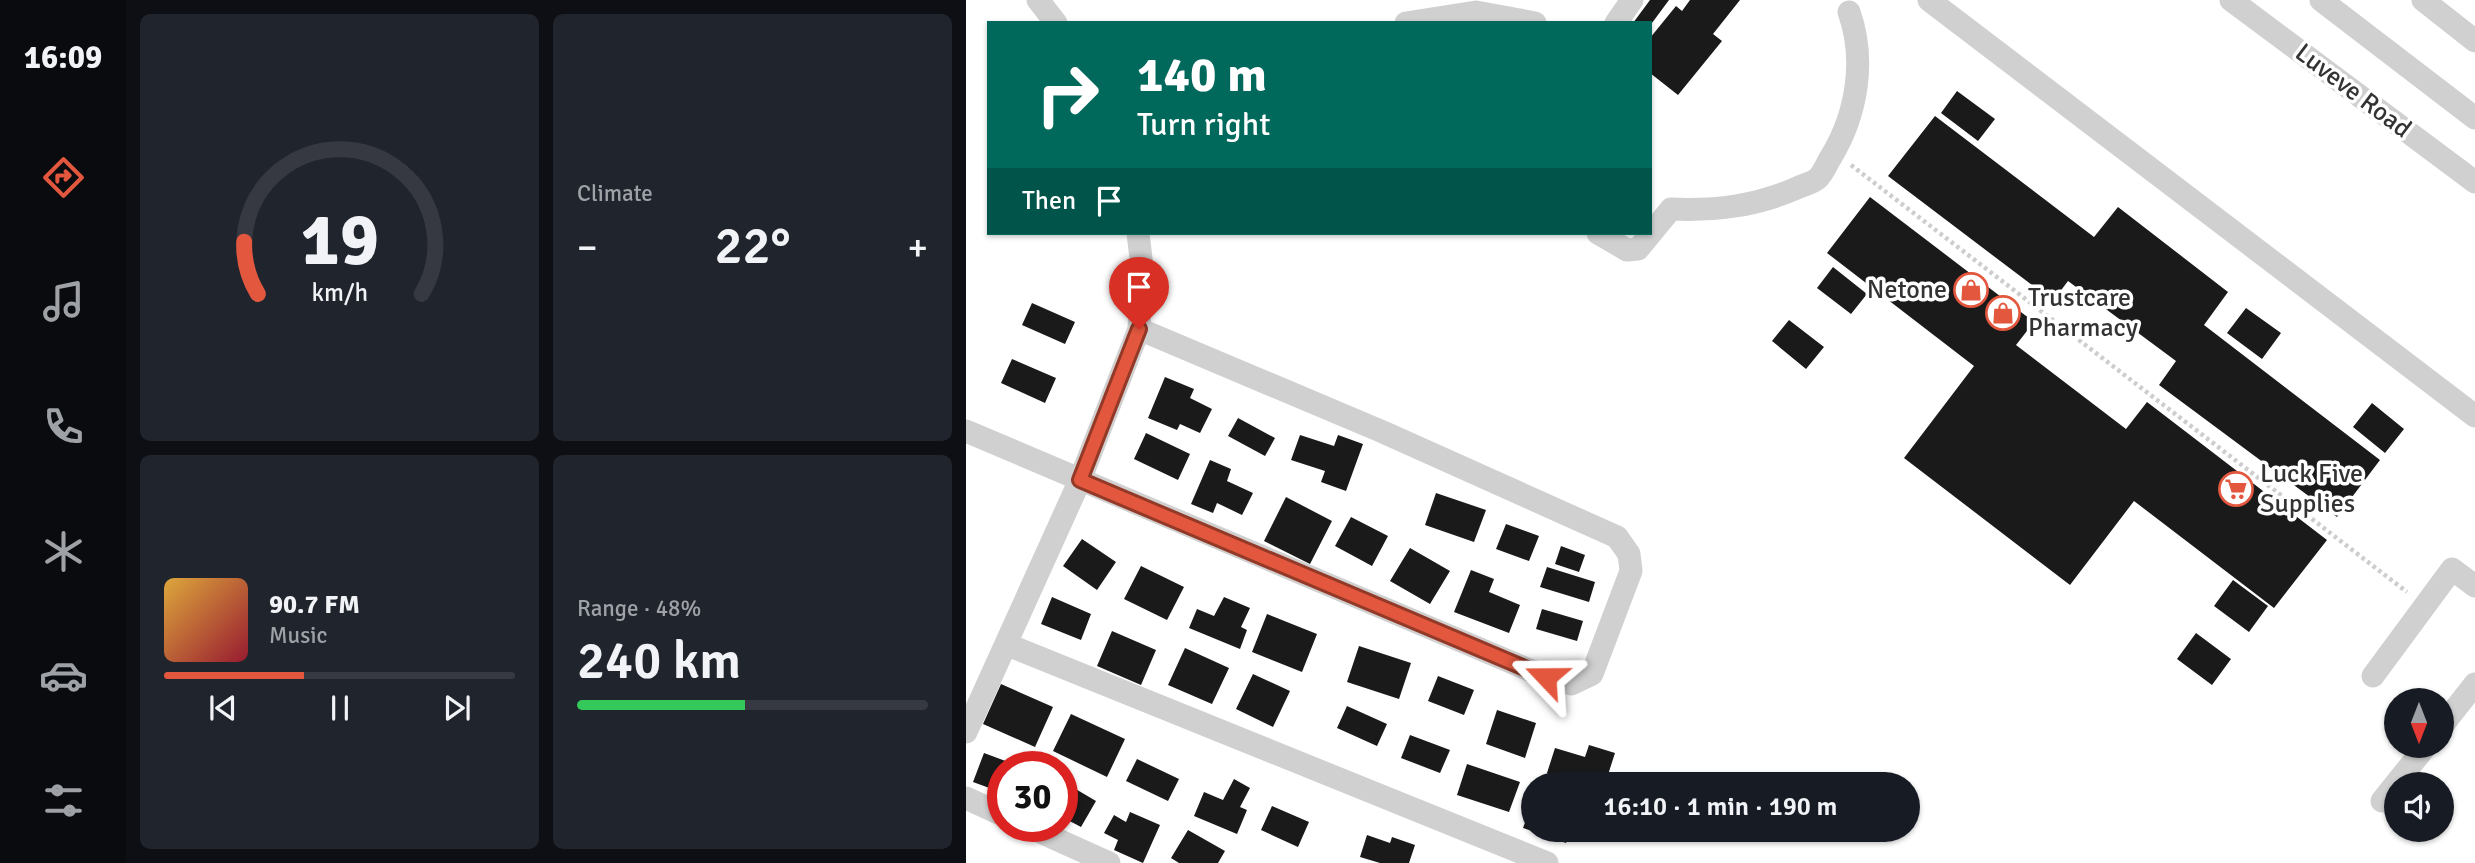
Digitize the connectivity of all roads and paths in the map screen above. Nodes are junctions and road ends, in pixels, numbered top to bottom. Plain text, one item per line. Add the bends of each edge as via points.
1 (1038, 0) edge
2 (1632, 0) edge
3 (1929, 0) edge
4 (2231, 0) edge
5 (2321, 0) edge
6 (2423, 0) edge
7 (1849, 12) dead end
8 (1054, 21) edge
9 (1419, 21) edge
10 (1524, 21) edge
11 (1617, 21) edge
12 (2475, 41) edge
13 (2475, 118) edge
14 (1834, 152) junction
15 (2475, 182) edge
16 (1652, 232) edge
17 (1138, 235) edge
18 (1601, 235) edge
19 (1650, 235) edge
20 (1139, 329) junction
21 (2475, 416) edge
22 (966, 431) edge
23 (1080, 480) junction
24 (2475, 586) edge
25 (2425, 605) junction
26 (1008, 645) junction
27 (2373, 676) dead end
28 (2475, 684) edge
29 (2454, 711) edge
30 (966, 732) edge
31 (2416, 758) edge
32 (966, 798) edge
33 (2382, 801) dead end
34 (987, 808) edge
35 (1061, 842) edge
36 (1103, 862) edge
37 (1547, 863) edge

1 - 8 street
2 - 11 street
3 - 21 street
4 - 15 street, Luveve Road
5 - 13 street, Luveve Road
6 - 12 street
7 - 14 street via 1858,62 1854,102 1846,133
9 - 10 street via 1476,12
14 - 16 street via 1818,178 1766,202 1671,209
14 - 25 path
17 - 20 street via 1142,267
18 - 19 street via 1627,250 1638,249
20 - 23 street
20 - 23 street via 1616,537 1629,554 1631,571 1592,674 1570,684 1546,677
22 - 23 street
23 - 26 street
24 - 25 street via 2452,569
25 - 27 street
26 - 30 street
26 - 37 street
28 - 29 street
31 - 33 street
32 - 34 street
35 - 36 street

